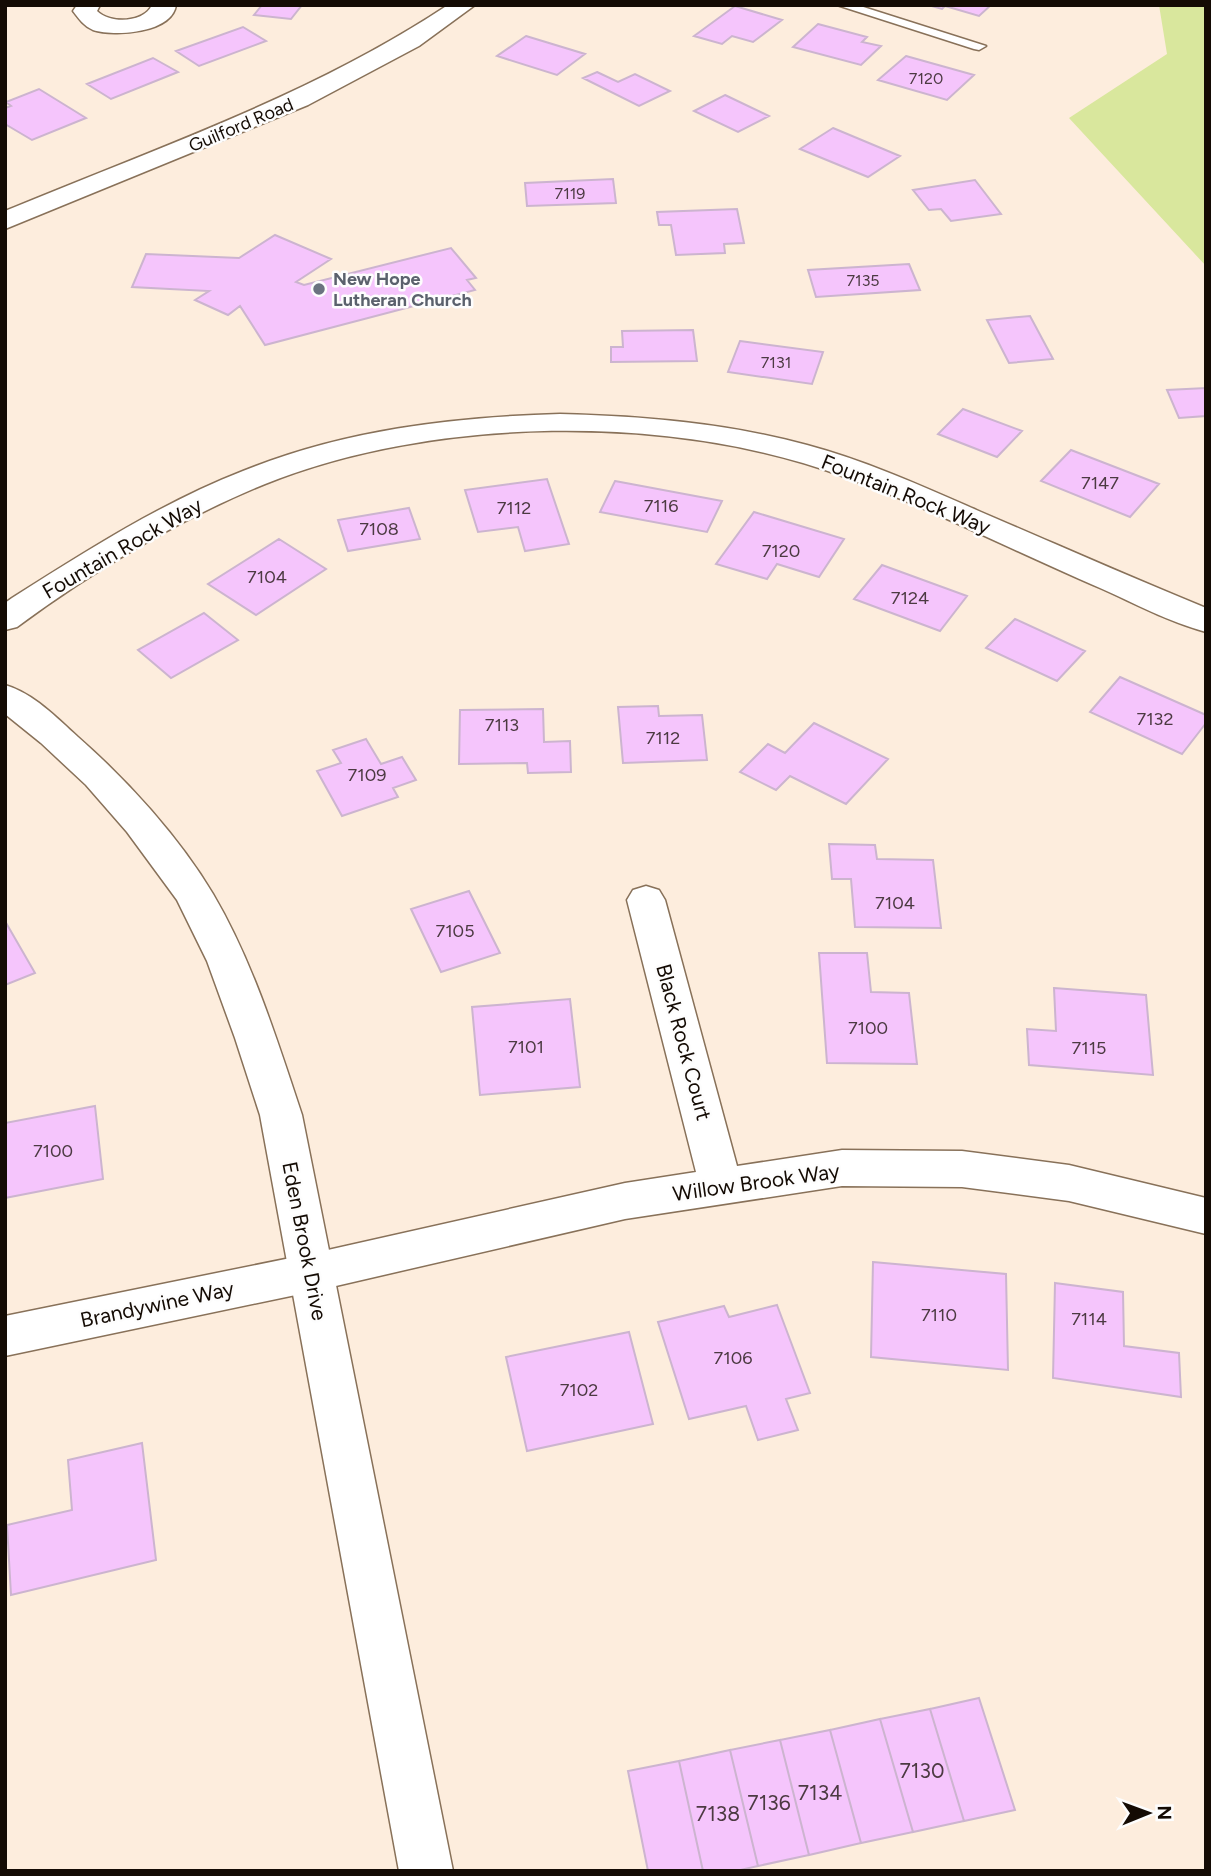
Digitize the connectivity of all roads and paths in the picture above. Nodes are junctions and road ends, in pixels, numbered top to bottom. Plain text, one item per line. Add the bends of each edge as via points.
1 (89, 5) edge
2 (164, 5) edge
3 (464, 5) edge
4 (843, 5) edge
5 (979, 46) dead end
6 (5, 221) edge
7 (5, 619) edge
8 (1206, 621) edge
9 (5, 697) edge
10 (646, 900) dead end
11 (721, 1185) junction
12 (1206, 1216) edge
13 (310, 1273) junction
14 (5, 1336) edge
15 (426, 1871) edge

1 - 2 street via 85,11 90,20 119,27 153,20
3 - 6 street, Guilford Road via 346,78
4 - 5 lane
7 - 8 street, Fountain Rock Way via 126,541 257,476 390,438 532,423 623,424 698,432 815,456 877,478
9 - 13 street, Eden Brook Drive via 91,770 155,840 202,908 247,1009 281,1115
10 - 11 street, Black Rock Court
11 - 12 street, Willow Brook Way via 842,1168 962,1169 1069,1183
11 - 13 street, Willow Brook Way via 625,1201
13 - 14 street, Brandywine Way
13 - 15 street, Eden Brook Drive

